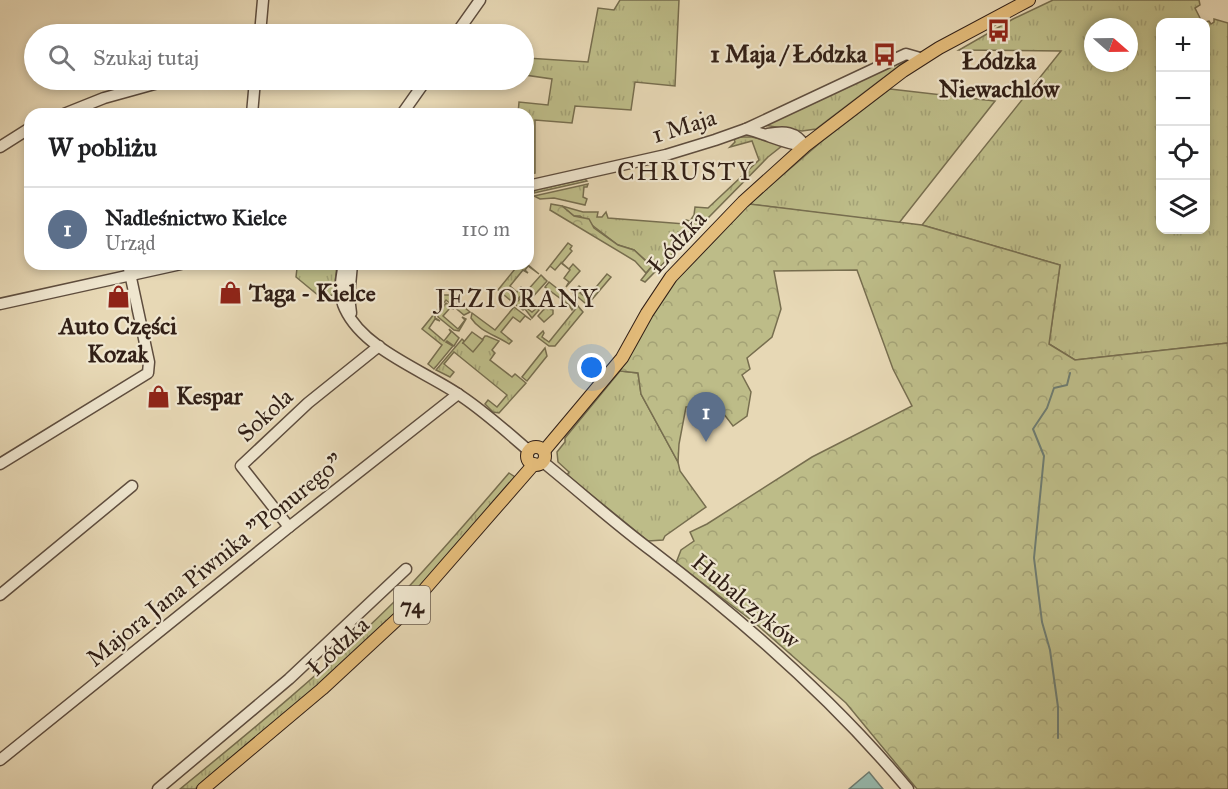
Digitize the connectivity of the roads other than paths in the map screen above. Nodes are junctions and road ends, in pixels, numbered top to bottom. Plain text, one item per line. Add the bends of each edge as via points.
1 (263, 0) edge
2 (480, 0) edge
3 (1029, 0) edge
4 (261, 24) edge
5 (463, 24) edge
6 (921, 58) junction
7 (132, 90) edge
8 (254, 90) edge
9 (419, 90) edge
10 (92, 108) edge
11 (253, 108) edge
12 (406, 108) edge
13 (746, 129) junction
14 (24, 132) edge
15 (805, 146) junction
16 (0, 147) edge
17 (534, 185) edge
18 (129, 270) edge
19 (156, 270) edge
20 (343, 270) edge
21 (351, 270) edge
22 (130, 276) junction
23 (0, 304) edge
24 (353, 322) junction
25 (379, 346) junction
26 (458, 394) junction
27 (529, 451) joint
28 (540, 459) junction
29 (0, 464) edge
30 (132, 486) dead end
31 (289, 527) junction
32 (405, 569) dead end
33 (0, 595) edge
34 (0, 760) edge
35 (158, 789) edge
36 (203, 789) edge
37 (908, 789) edge

1 - 4 street
2 - 5 street
3 - 6 main road, Łódzka / 74
6 - 13 street, 1 Maja via 906,54
6 - 15 main road, Łódzka / 74
7 - 10 street
8 - 11 street
9 - 12 street
13 - 15 street, 1 Maja via 794,134
13 - 17 street, 1 Maja via 663,156
14 - 16 street
15 - 28 main road, Łódzka / 74 via 726,218 670,277 622,358
18 - 22 street
19 - 22 street
20 - 24 street via 341,298
21 - 24 street via 349,297
22 - 23 street
22 - 29 street via 148,373
24 - 25 street
25 - 26 street
25 - 31 street, Sokola via 308,403 241,466
26 - 27 street
26 - 31 street, Majora Jana Piwnika "Ponurego"
27 - 28 main road via 528,459
28 - 36 main road, Łódzka / 74 via 404,614
28 - 37 street, Hubalczyków via 762,640 830,704
30 - 33 street
31 - 34 street, Majora Jana Piwnika "Ponurego"
32 - 35 street via 289,679

